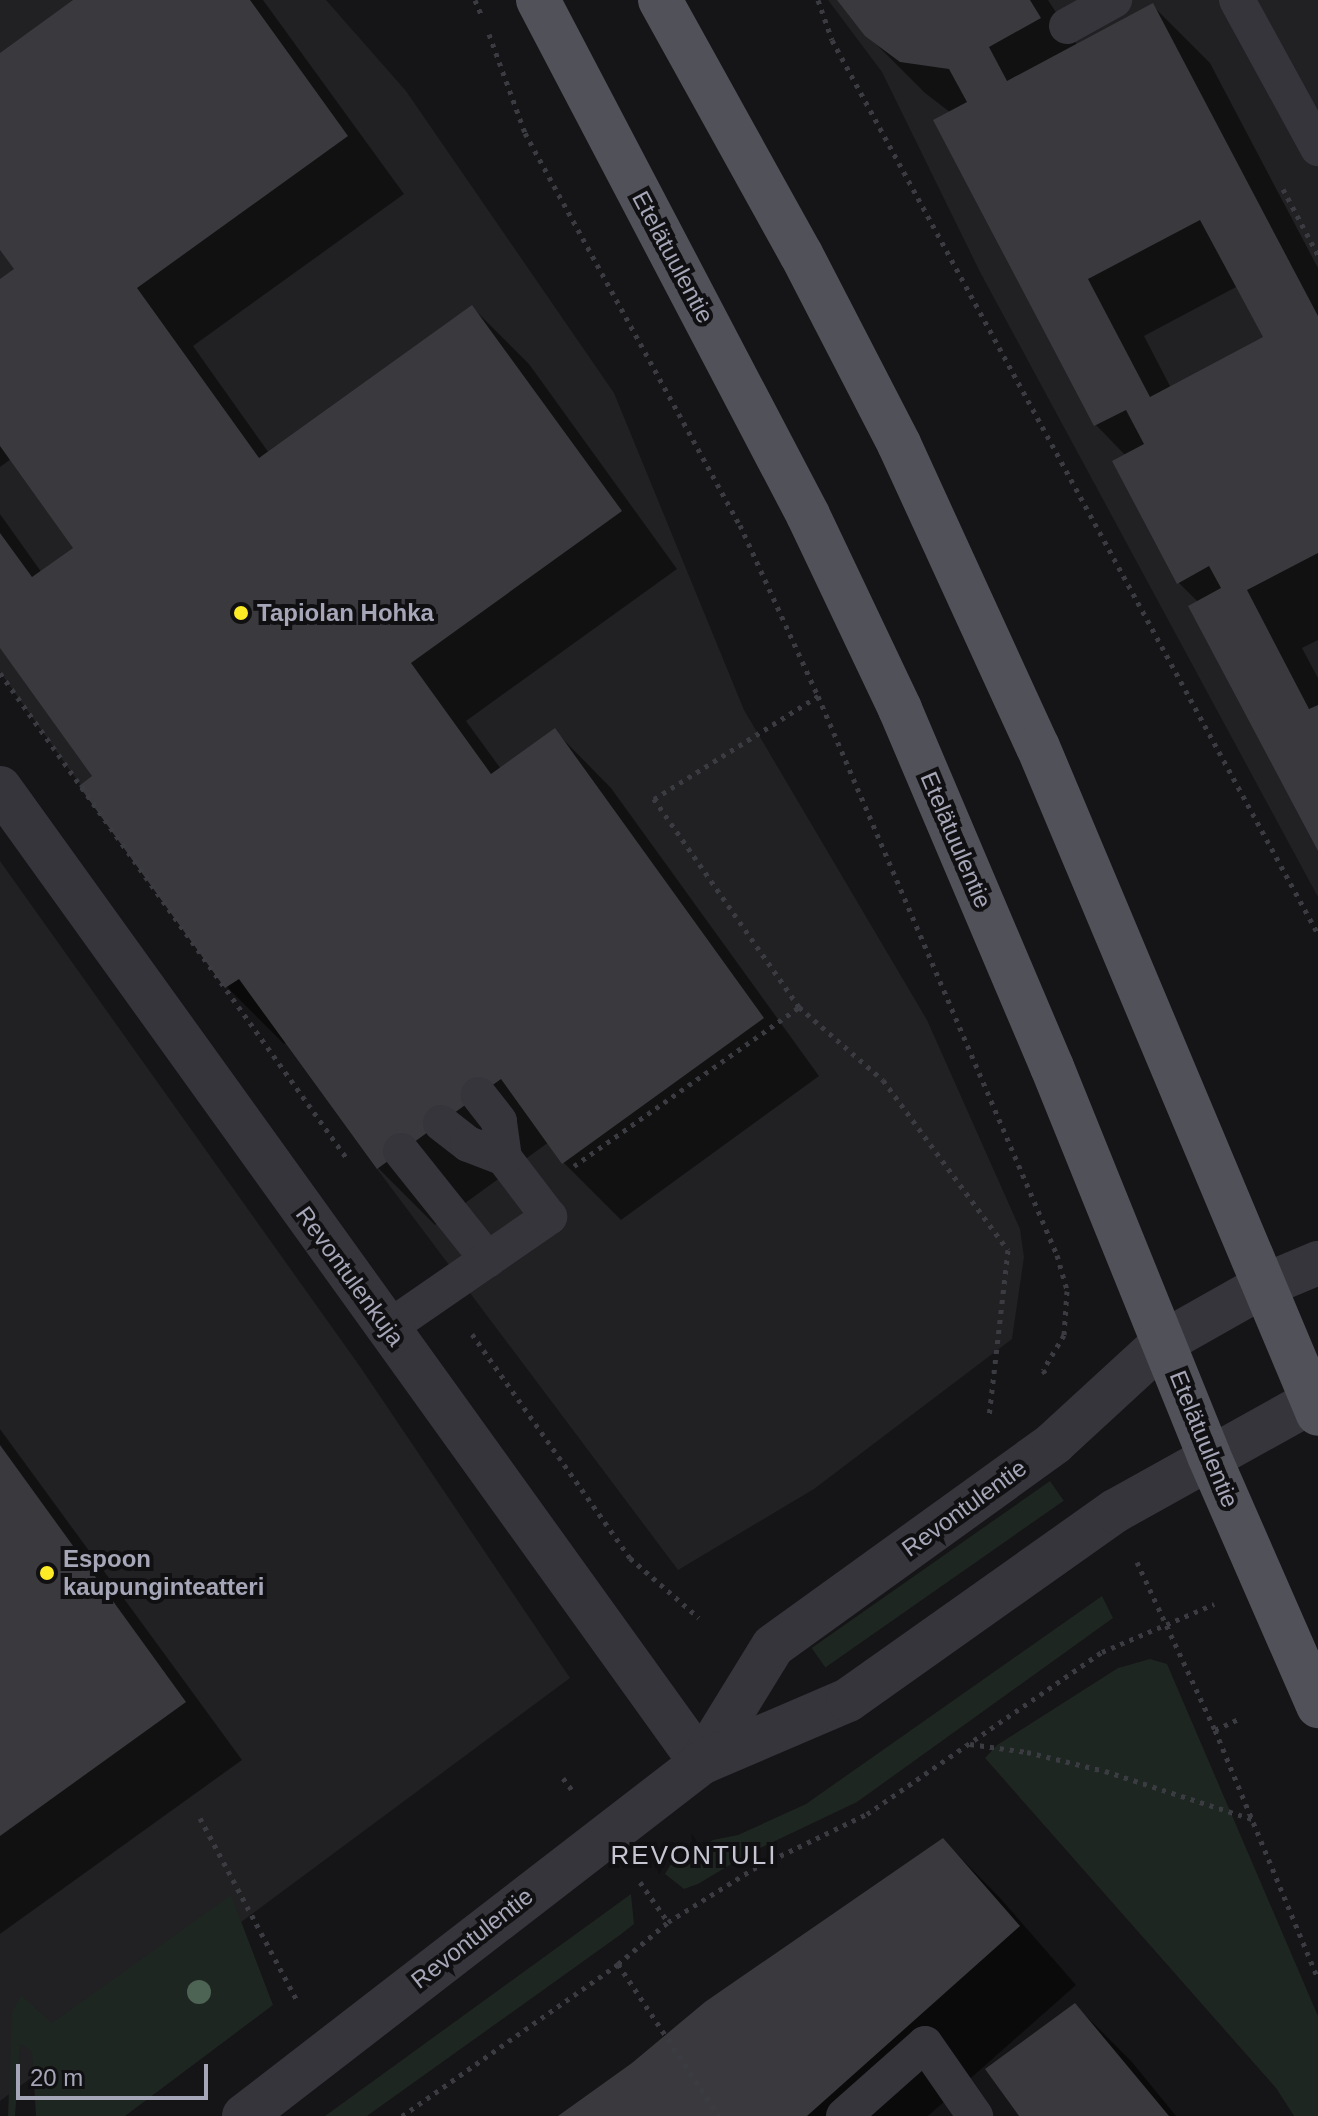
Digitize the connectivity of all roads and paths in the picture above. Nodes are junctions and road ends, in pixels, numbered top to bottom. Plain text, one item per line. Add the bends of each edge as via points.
1 (475, 0) edge
2 (538, 0) edge
3 (660, 0) edge
4 (818, 0) edge
5 (1114, 0) edge
6 (1237, 0) edge
7 (1067, 26) dead end
8 (1318, 148) edge
9 (0, 673) edge
10 (818, 696) junction
11 (0, 788) edge
12 (1318, 934) edge
13 (799, 1007) junction
14 (479, 1095) dead end
15 (441, 1123) dead end
16 (401, 1151) dead end
17 (504, 1158) junction
18 (353, 1166) dead end
19 (533, 1196) junction
20 (488, 1260) junction
21 (1318, 1263) edge
22 (1263, 1286) junction
23 (442, 1291) junction
24 (388, 1328) junction
25 (1164, 1342) junction
26 (1316, 1404) edge
27 (989, 1419) dead end
28 (1073, 1423) junction
29 (1209, 1456) junction
30 (1115, 1511) junction
31 (1265, 1583) junction
32 (699, 1618) dead end
33 (1165, 1625) junction
34 (1318, 1706) edge
35 (1239, 1719) dead end
36 (1215, 1730) junction
37 (969, 1744) junction
38 (701, 1763) junction
39 (200, 1818) dead end
40 (1252, 1819) junction
41 (618, 1964) junction
42 (1318, 1979) edge
43 (303, 2010) dead end
44 (250, 2114) edge
45 (402, 2116) edge
46 (719, 2116) edge
47 (844, 2116) edge
48 (975, 2116) edge

1 - 10 path via 525,133 740,525
2 - 25 main road, Etelätuulentie via 808,515 900,709
3 - 22 main road via 899,444 1038,747
4 - 12 path via 832,40
5 - 7 lane
6 - 8 lane
9 - 18 path
10 - 13 path via 654,799
10 - 28 path via 1057,1255 1067,1291 1064,1335 1043,1370
11 - 24 street, Revontulenkuja
13 - 19 path
13 - 27 path via 883,1080 1008,1250
14 - 17 lane via 499,1121
15 - 17 lane via 468,1144
16 - 20 lane
17 - 19 lane
19 - 20 lane via 549,1217
20 - 23 lane
21 - 22 street, Revontulentie
22 - 25 street, Revontulentie
22 - 26 main road
23 - 24 lane
23 - 32 path via 630,1558
24 - 38 street, Revontulenkuja
25 - 28 street, Revontulentie
25 - 29 main road, Etelätuulentie
26 - 29 street, Revontulentie
28 - 38 street, Revontulentie via 1054,1443 773,1646
29 - 30 street, Revontulentie
29 - 31 main road, Etelätuulentie
30 - 33 path
30 - 38 street, Revontulentie via 848,1700
31 - 33 path
31 - 34 main road, Etelätuulentie
33 - 36 path
33 - 37 path via 1102,1652
35 - 36 path
36 - 40 path
37 - 40 path via 1105,1771
37 - 41 path via 867,1814 753,1869 668,1922
38 - 44 street, Revontulentie
39 - 43 path
40 - 42 path
41 - 45 path
41 - 46 path
47 - 48 lane via 925,2044

